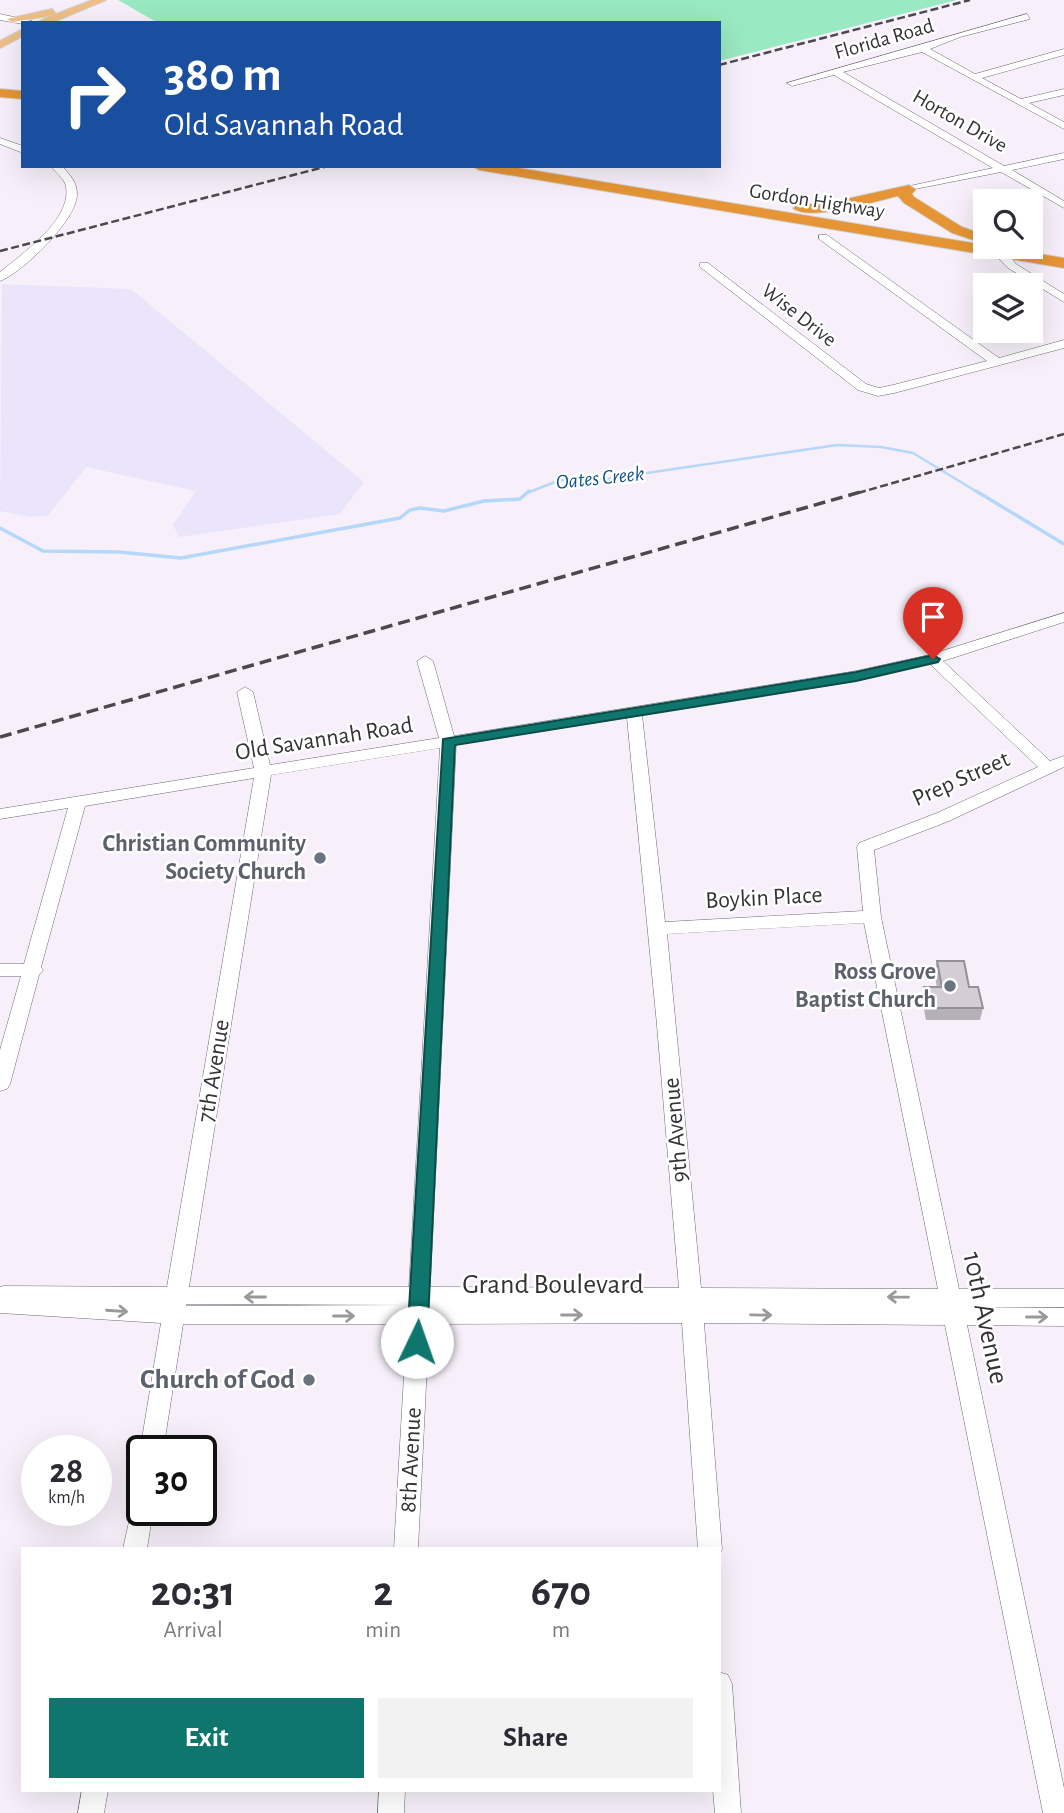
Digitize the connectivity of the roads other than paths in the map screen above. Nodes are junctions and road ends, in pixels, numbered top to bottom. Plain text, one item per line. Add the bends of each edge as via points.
1 (84, 0) edge
2 (102, 0) edge
3 (0, 18) edge
4 (1027, 18) dead end
5 (26, 21) edge
6 (46, 21) edge
7 (21, 22) edge
8 (21, 23) edge
9 (21, 33) edge
10 (0, 36) edge
11 (0, 45) edge
12 (923, 49) junction
13 (1064, 52) edge
14 (836, 72) junction
15 (974, 76) junction
16 (792, 83) dead end
17 (1064, 92) edge
18 (0, 95) edge
19 (1020, 102) junction
20 (13, 103) edge
21 (1064, 126) edge
22 (0, 141) edge
23 (21, 149) edge
24 (1064, 156) edge
25 (58, 168) edge
26 (493, 168) edge
27 (544, 168) edge
28 (1002, 168) junction
29 (909, 189) junction
30 (1064, 205) edge
31 (788, 213) junction
32 (849, 227) junction
33 (973, 236) edge
34 (823, 237) junction
35 (973, 238) edge
36 (973, 248) edge
37 (1043, 250) edge
38 (1064, 253) edge
39 (1006, 259) edge
40 (1039, 259) edge
41 (1064, 263) edge
42 (704, 265) dead end
43 (0, 278) edge
44 (1064, 299) edge
45 (1064, 344) edge
46 (997, 362) junction
47 (1064, 617) edge
48 (933, 659) junction
49 (425, 661) dead end
50 (245, 692) dead end
51 (634, 712) junction
52 (448, 742) junction
53 (1056, 764) edge
54 (263, 772) junction
55 (78, 802) junction
56 (0, 814) edge
57 (877, 840) joint
58 (873, 917) junction
59 (659, 928) junction
60 (0, 970) edge
61 (34, 970) junction
62 (0, 1084) edge
63 (0, 1295) edge
64 (1064, 1298) edge
65 (0, 1304) edge
66 (692, 1304) junction
67 (175, 1306) junction
68 (419, 1307) junction
69 (952, 1308) junction
70 (1064, 1317) edge
71 (154, 1435) edge
72 (139, 1526) edge
73 (135, 1547) edge
74 (405, 1547) edge
75 (710, 1547) edge
76 (721, 1710) edge
77 (95, 1792) edge
78 (392, 1792) edge
79 (91, 1813) edge
80 (391, 1813) edge
81 (729, 1813) edge
82 (1056, 1813) edge

1 - 5 main road
2 - 6 main road
3 - 7 street
4 - 12 street, Florida Road via 957,35
8 - 10 main road
9 - 11 main road
12 - 14 street, Florida Road
12 - 15 street
13 - 15 street
14 - 16 street, Florida Road
14 - 28 street, Horton Drive
15 - 19 street
17 - 19 street
18 - 20 highway
19 - 21 street
22 - 23 street
24 - 28 street
25 - 43 street via 72,187 71,206
26 - 31 highway, Gordon Highway
27 - 31 highway, Gordon Highway
28 - 29 street
28 - 30 street, Horton Drive
29 - 31 highway
29 - 33 highway via 904,194 909,200
31 - 32 highway, Gordon Highway
31 - 34 highway
31 - 35 highway, Gordon Highway
32 - 34 highway via 825,230
32 - 36 highway, Gordon Highway
34 - 46 street
37 - 38 highway
39 - 44 street
40 - 41 highway, Gordon Highway
42 - 46 street, Wise Drive via 845,375 873,391
45 - 46 street
47 - 48 street, Old Savannah Road
48 - 51 street, Old Savannah Road
48 - 53 street
49 - 52 street, 8th Avenue
50 - 54 street, 7th Avenue
51 - 52 street, Old Savannah Road
51 - 59 street, 9th Avenue
52 - 54 street, Old Savannah Road
52 - 68 street, 8th Avenue
53 - 57 street, Prep Street via 943,817
54 - 55 street, Old Savannah Road
54 - 67 street, 7th Avenue
55 - 56 street, Old Savannah Road
55 - 61 street
57 - 58 street, 10th Avenue via 865,847
58 - 59 street, Boykin Place
58 - 69 street, 10th Avenue
59 - 66 street, 9th Avenue
60 - 61 street
61 - 62 street
63 - 67 street, Grand Boulevard
64 - 69 street, Grand Boulevard
65 -> 67 street, Grand Boulevard
66 - 68 street, Grand Boulevard
66 - 69 street, Grand Boulevard
66 - 75 street, 9th Avenue
67 - 68 street, Grand Boulevard
67 - 71 street, 7th Avenue
68 - 74 street, 8th Avenue
69 -> 70 street, Grand Boulevard
69 - 82 street, 10th Avenue
72 - 73 street
76 - 81 street
77 - 79 street
78 - 80 street

